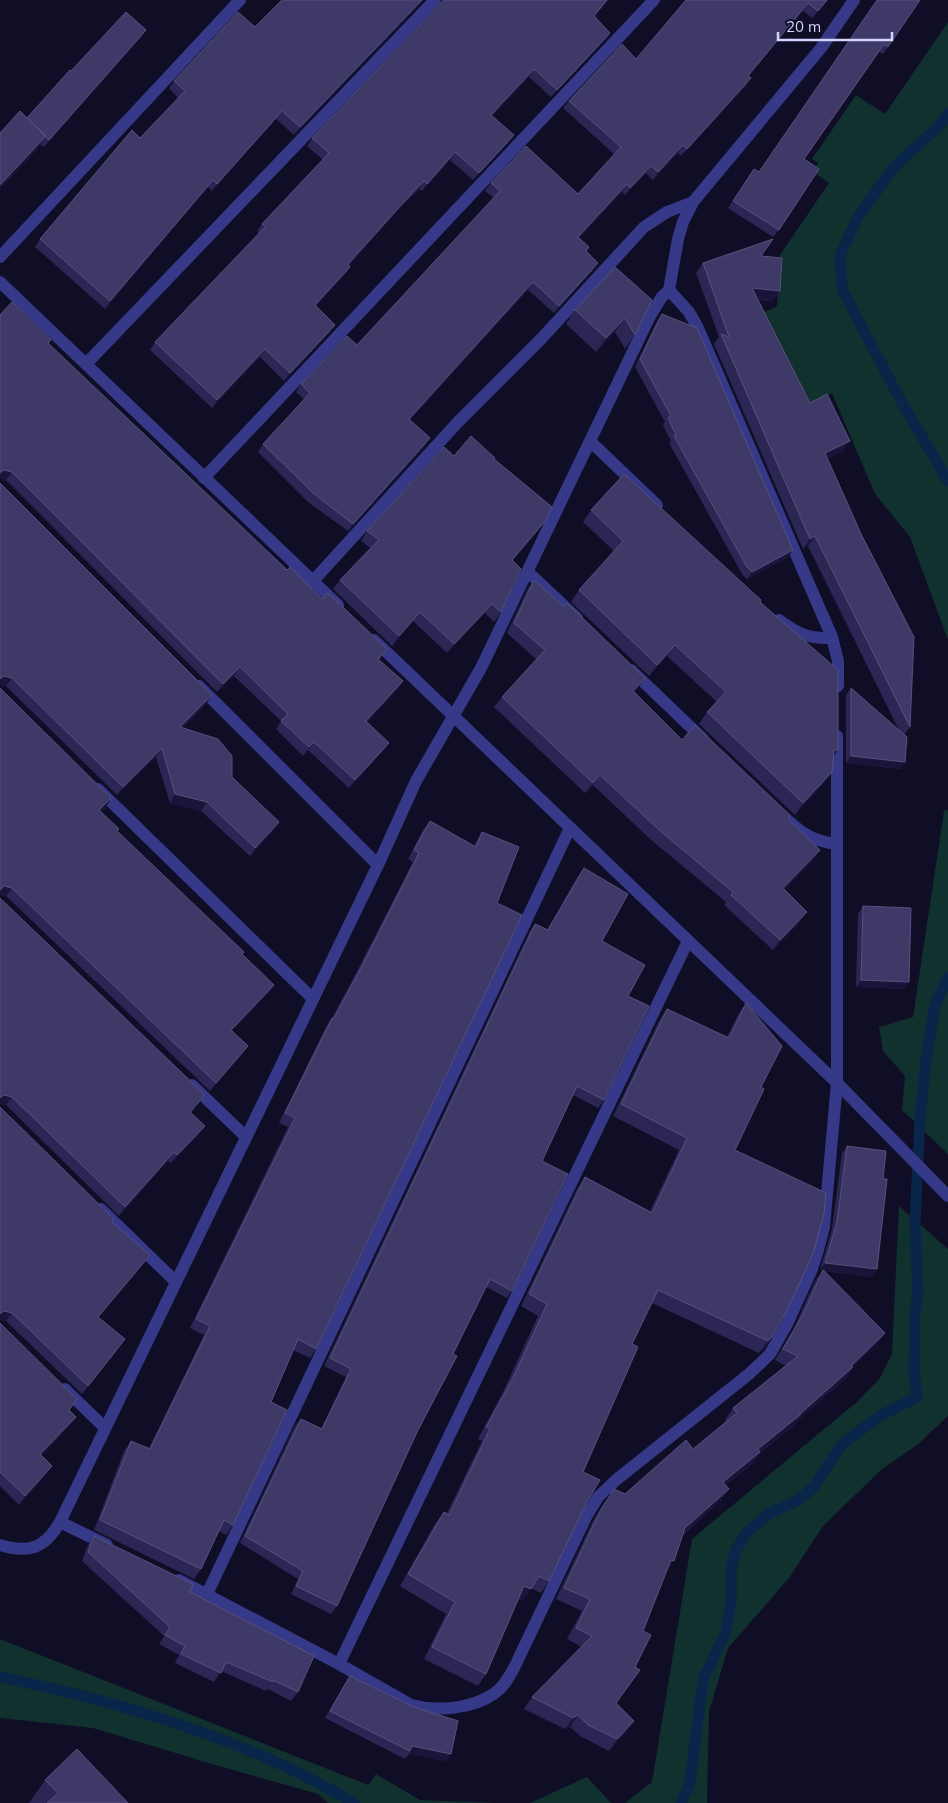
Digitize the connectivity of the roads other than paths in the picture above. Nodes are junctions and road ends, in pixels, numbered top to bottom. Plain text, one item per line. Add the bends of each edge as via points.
1 (240, 0) edge
2 (435, 0) edge
3 (654, 0) edge
4 (854, 0) edge
5 (693, 202) junction
6 (0, 256) edge
7 (0, 282) edge
8 (669, 290) junction
9 (86, 364) junction
10 (590, 441) junction
11 (204, 478) junction
12 (669, 516) edge
13 (528, 572) junction
14 (313, 581) junction
15 (769, 611) edge
16 (348, 615) edge
17 (585, 626) edge
18 (362, 628) edge
19 (832, 637) junction
20 (621, 661) edge
21 (189, 676) edge
22 (837, 700) edge
23 (454, 716) junction
24 (837, 719) edge
25 (714, 749) edge
26 (92, 783) edge
27 (778, 811) edge
28 (570, 828) junction
29 (836, 844) junction
30 (378, 866) junction
31 (688, 941) junction
32 (313, 999) junction
33 (183, 1076) edge
34 (837, 1083) junction
35 (246, 1137) junction
36 (946, 1194) edge
37 (91, 1200) edge
38 (176, 1282) junction
39 (56, 1381) edge
40 (105, 1428) junction
41 (60, 1522) junction
42 (0, 1545) edge
43 (121, 1551) edge
44 (164, 1572) edge
45 (208, 1594) junction
46 (339, 1664) junction

1 - 6 street
2 - 9 street
3 - 11 street
4 - 5 street via 821,48
5 - 8 street via 678,239
5 - 14 street via 667,212 644,227 541,340 458,422
7 - 9 street
8 - 10 street via 649,318
8 - 19 street via 697,326
9 - 11 street
10 - 12 street
10 - 13 street
11 - 14 street
13 - 17 street
13 - 23 street
14 - 16 street
15 - 19 street via 801,634 813,638
18 - 23 street
19 - 22 street via 838,661
20 - 25 street
21 - 30 street
23 - 28 street
23 - 30 street via 416,781
24 - 29 street
26 - 32 street
27 - 29 street via 809,837
28 - 31 street
28 - 45 street
29 - 34 street
30 - 32 street
31 - 34 street
31 - 46 street
32 - 35 street
33 - 35 street
34 - 36 street
34 - 46 street via 824,1227 812,1269 779,1340 750,1374 598,1497 505,1683 496,1692 471,1703 447,1708 422,1708
35 - 38 street
37 - 38 street
38 - 40 street
39 - 40 street
40 - 41 street
41 - 42 street via 52,1535 35,1547 25,1550
41 - 43 street
44 - 45 street
45 - 46 street

